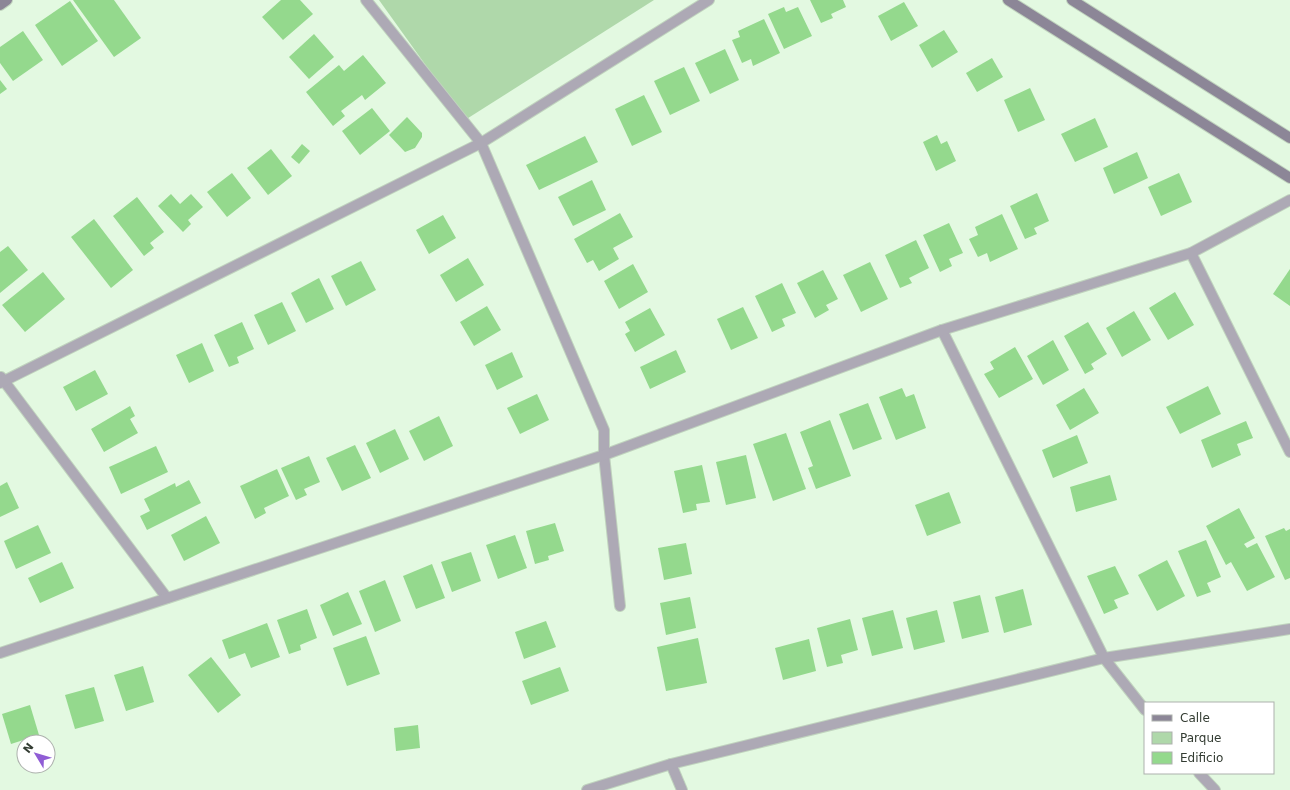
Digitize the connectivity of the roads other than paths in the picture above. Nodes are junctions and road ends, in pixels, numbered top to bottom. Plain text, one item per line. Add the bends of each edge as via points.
1 (7, 0) edge
2 (366, 0) edge
3 (709, 0) edge
4 (1008, 0) edge
5 (1072, 0) edge
6 (0, 5) edge
7 (1290, 138) edge
8 (481, 143) junction
9 (1290, 178) edge
10 (1290, 200) edge
11 (1191, 253) junction
12 (942, 330) junction
13 (1, 380) edge
14 (1290, 452) edge
15 (604, 455) junction
16 (167, 598) junction
17 (620, 606) dead end
18 (1290, 629) edge
19 (0, 653) edge
20 (1104, 658) junction
21 (1144, 709) edge
22 (671, 764) junction
23 (1200, 774) edge
24 (587, 790) edge
25 (682, 790) edge
26 (1215, 790) edge

1 - 6 street
2 - 8 street
3 - 8 street
4 - 9 street
5 - 7 street
8 - 13 street
8 - 15 street via 604,430
10 - 11 street
11 - 12 street
11 - 14 street
12 - 15 street
12 - 20 street
13 - 16 street
15 - 16 street
15 - 17 street
16 - 19 street
18 - 20 street
20 - 21 street
20 - 22 street
22 - 24 street
22 - 25 street
23 - 26 street

